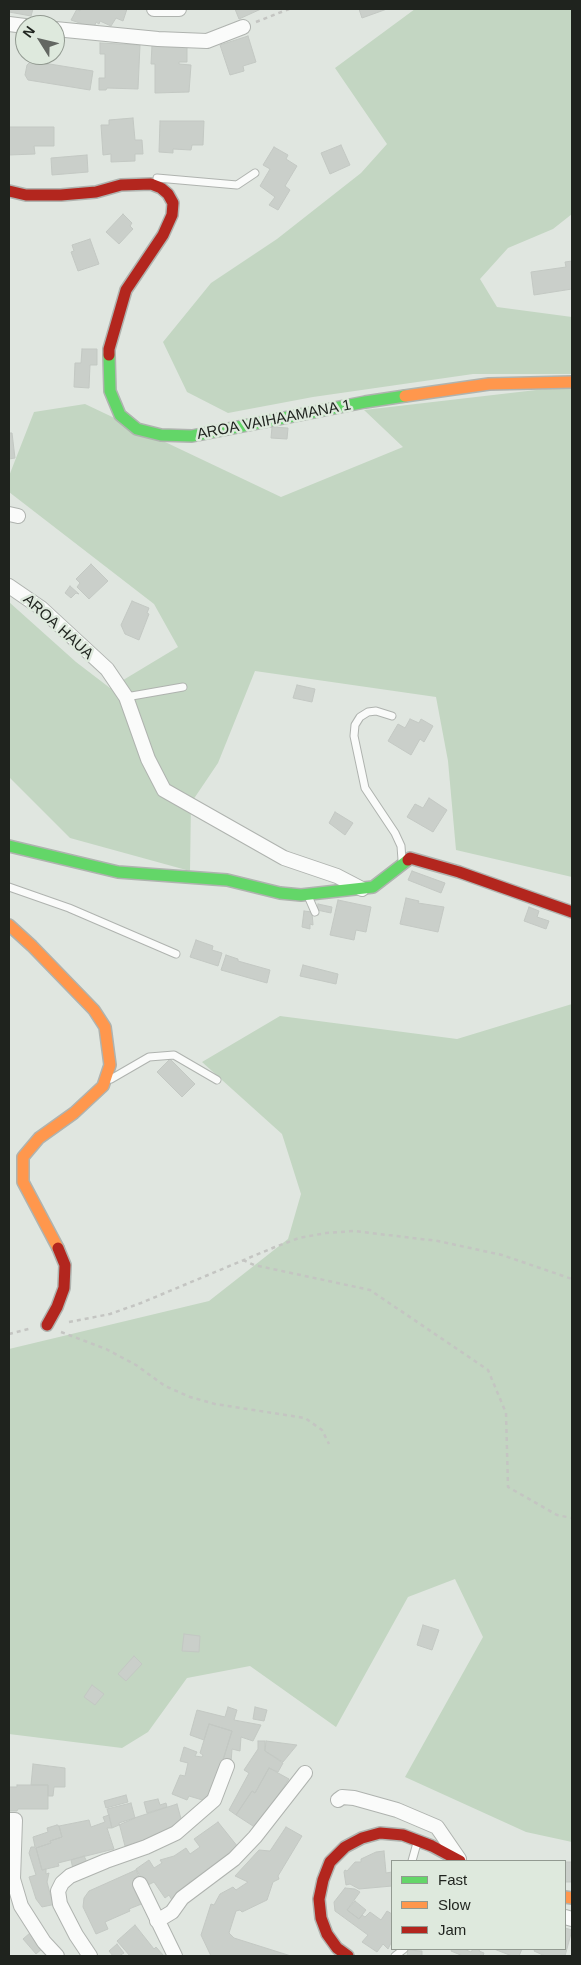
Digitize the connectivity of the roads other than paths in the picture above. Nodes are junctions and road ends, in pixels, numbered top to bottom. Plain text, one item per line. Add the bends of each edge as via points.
1 (154, 9) edge
2 (178, 9) edge
3 (243, 27) road end
4 (65, 30) edge
5 (255, 173) dead end
6 (151, 184) junction
7 (9, 191) edge
8 (572, 382) edge
9 (9, 586) edge
10 (183, 687) dead end
11 (126, 697) junction
12 (392, 716) dead end
13 (9, 846) edge
14 (403, 862) junction
15 (9, 887) edge
16 (362, 889) junction
17 (307, 895) junction
18 (315, 912) dead end
19 (572, 912) edge
20 (9, 925) edge
21 (176, 954) dead end
22 (218, 1080) dead end
23 (104, 1083) junction
24 (45, 1325) road end
25 (227, 1766) dead end
26 (305, 1774) dead end
27 (338, 1800) dead end
28 (9, 1820) edge
29 (418, 1840) junction
30 (412, 1860) edge
31 (458, 1860) edge
32 (459, 1860) edge
33 (140, 1884) dead end
34 (157, 1921) junction
35 (57, 1956) edge
36 (90, 1956) edge
37 (175, 1956) edge
38 (348, 1956) edge

1 - 2 street
3 - 4 street via 207,41
5 - 6 lane via 237,184 157,178
6 - 7 street via 121,185 96,192 60,195 26,195
6 - 8 street, AROA VAIHAAMANA 1 via 168,194 173,203 172,215 163,235 126,290 109,349 110,391 120,415 137,429 161,435 192,436 365,402 489,384
9 - 11 street, AROA HAUA via 42,608 107,669
10 - 11 lane
11 - 16 street, AROA HAUA via 148,759 164,790 284,858 337,876
12 - 14 lane via 368,712 355,725 354,736 365,788 395,833
13 - 17 street via 118,872 227,880
14 - 16 street via 373,887
14 - 19 street via 410,858 423,860
15 - 21 lane via 69,908
16 - 17 street
17 - 18 lane
20 - 23 street via 94,1010 105,1027 110,1065
22 - 23 lane via 174,1054 149,1057
23 - 24 street via 74,1113 39,1138 23,1157 23,1182 56,1242 64,1265 64,1288
25 - 36 street via 214,1800 176,1833 79,1872 62,1883 58,1891 60,1904
26 - 34 street via 234,1859
27 - 32 street via 354,1798 397,1810 437,1827
28 - 35 street via 15,1820 13,1879 21,1906
29 - 30 lane
29 - 31 street
29 - 38 street via 380,1833 362,1838 330,1862 319,1899 321,1918 327,1934
33 - 34 street
34 - 37 street

